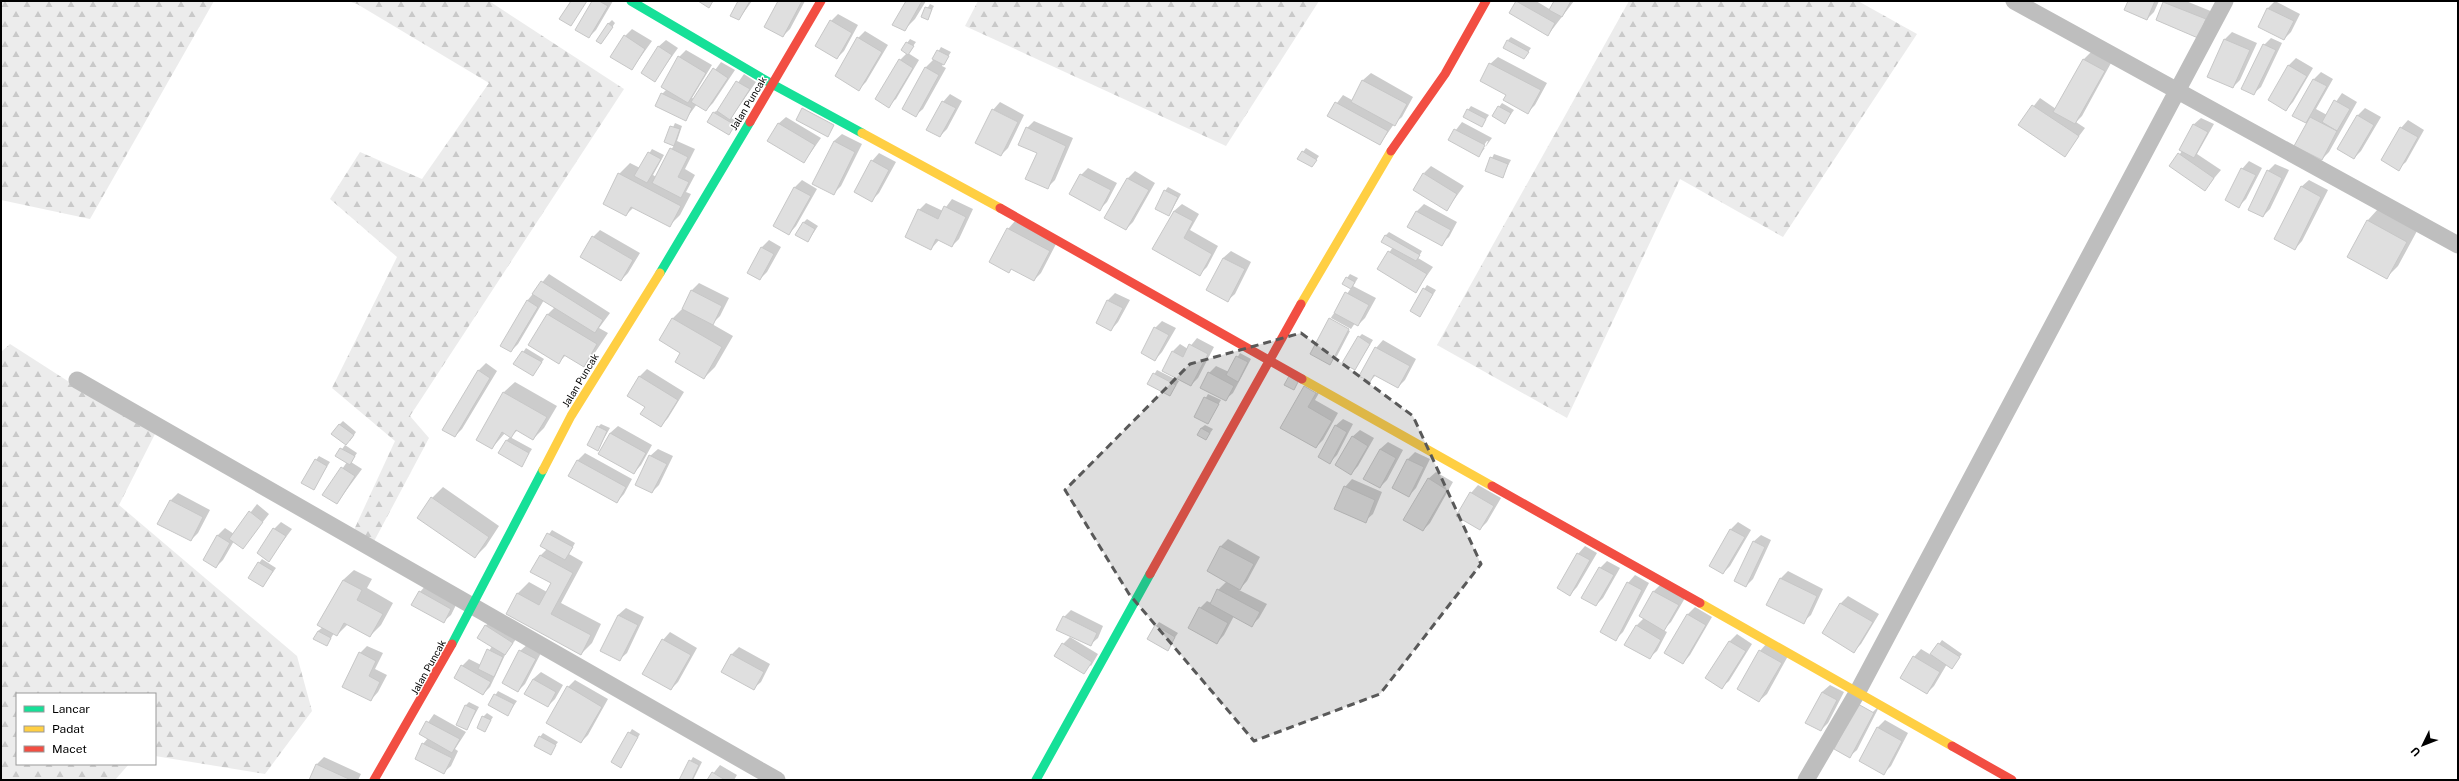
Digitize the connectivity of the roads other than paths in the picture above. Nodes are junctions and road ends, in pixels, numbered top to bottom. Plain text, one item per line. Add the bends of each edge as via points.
1 (631, 1) edge
2 (821, 1) edge
3 (1486, 1) edge
4 (2014, 1) edge
5 (2225, 1) edge
6 (772, 84) junction
7 (2176, 91) junction
8 (2458, 245) edge
9 (1268, 361) junction
10 (77, 380) dead end
11 (474, 605) junction
12 (1857, 693) junction
13 (374, 780) edge
14 (777, 780) edge
15 (1036, 780) edge
16 (1806, 780) edge
17 (2012, 780) edge

1 - 6 street
2 - 6 street, Jalan Puncak
3 - 9 street via 1445,74 1386,156
4 - 7 street
5 - 7 street
6 - 9 street via 1017,217
6 - 11 street, Jalan Puncak via 678,244 571,416
7 - 8 street
7 - 12 street
9 - 12 street
9 - 15 street
10 - 11 street
11 - 13 street, Jalan Puncak via 437,674
11 - 14 street
12 - 16 street
12 - 17 street

